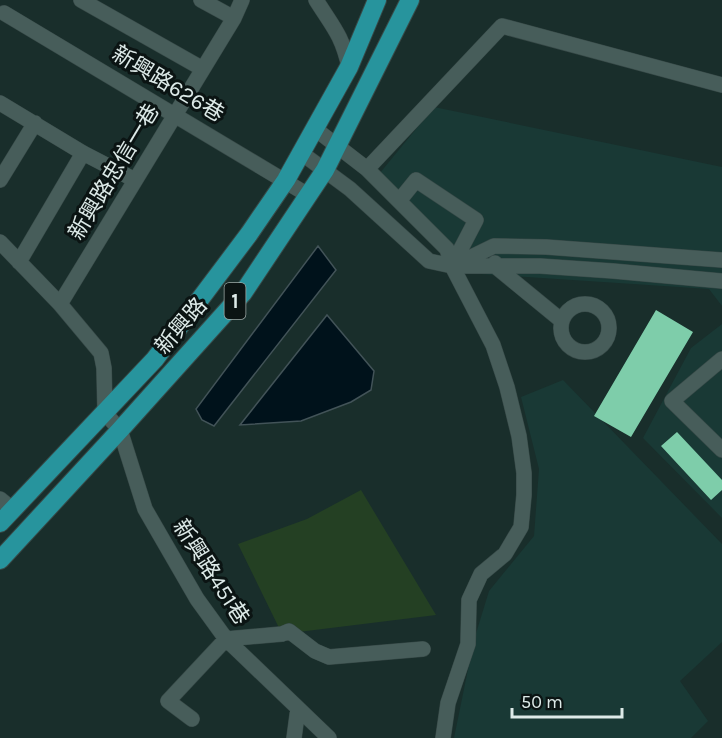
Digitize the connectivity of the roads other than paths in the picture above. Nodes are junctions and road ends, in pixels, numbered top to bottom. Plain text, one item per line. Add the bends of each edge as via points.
1 (81, 0) edge
2 (201, 0) edge
3 (242, 0) edge
4 (316, 0) edge
5 (377, 0) edge
6 (410, 0) edge
7 (4, 13) dead end
8 (234, 18) junction
9 (349, 67) junction
10 (202, 69) junction
11 (722, 85) edge
12 (0, 103) edge
13 (175, 114) junction
14 (35, 123) junction
15 (314, 128) junction
16 (338, 146) junction
17 (300, 152) junction
18 (83, 153) junction
19 (367, 169) junction
20 (325, 170) junction
21 (0, 180) edge
22 (135, 180) junction
23 (286, 180) junction
24 (308, 195) junction
25 (399, 201) junction
26 (0, 242) edge
27 (495, 246) junction
28 (722, 261) edge
29 (19, 262) junction
30 (452, 266) junction
31 (495, 266) junction
32 (722, 281) edge
33 (60, 304) junction
34 (562, 321) dead end
35 (722, 358) edge
36 (105, 413) junction
37 (120, 430) junction
38 (722, 450) edge
39 (6, 504) edge
40 (0, 523) edge
41 (0, 560) edge
42 (226, 639) junction
43 (423, 649) dead end
44 (298, 708) junction
45 (192, 719) dead end
46 (294, 738) edge
47 (329, 738) edge
48 (443, 738) edge

1 - 10 street
2 - 8 street
3 - 8 street, 新興路忠信一巷
4 - 9 street via 344,45
5 - 9 main road, 新興路 / 1
6 - 16 main road, 新興路 / 1
7 - 13 street, 新興路626巷
8 - 10 street, 新興路忠信一巷
9 - 15 main road, 新興路 / 1
10 - 13 street, 新興路忠信一巷
11 - 19 street via 502,26
12 - 14 street
13 - 22 street, 新興路忠信一巷
13 - 23 street, 新興路626巷
14 - 18 street
14 - 21 street
15 - 16 street
15 - 17 main road, 新興路 / 1
16 - 19 street
16 - 20 main road, 新興路 / 1
17 - 20 street
17 - 23 main road, 新興路 / 1
18 - 22 street
18 - 29 street
19 - 25 street
20 - 24 main road, 新興路 / 1
20 - 30 street via 429,261
22 - 33 street, 新興路忠信一巷
23 - 24 street, 新興路626巷
23 - 36 main road, 新興路 / 1 via 155,359
24 - 37 main road, 新興路 / 1 via 243,292
25 - 30 street via 447,249
25 - 30 street via 416,180 476,220
26 - 29 street
27 - 28 street
27 - 30 street
27 - 31 street
29 - 33 street
30 - 31 street
30 - 48 street via 492,345 507,387 519,436 524,495 521,527 505,554 481,574 469,600 468,644 448,703
31 - 32 street
31 - 34 street
33 - 36 street via 101,353
35 - 38 street via 672,401
36 - 37 street
36 - 39 main road, 新興路 / 1
37 - 41 main road, 新興路 / 1
37 - 42 street, 新興路451巷 via 145,509 197,599
39 - 40 main road, 新興路 / 1
42 - 43 street via 289,631 329,657
42 - 44 street, 新興路451巷
42 - 45 street via 168,701
44 - 46 street
44 - 47 street, 新興路451巷

